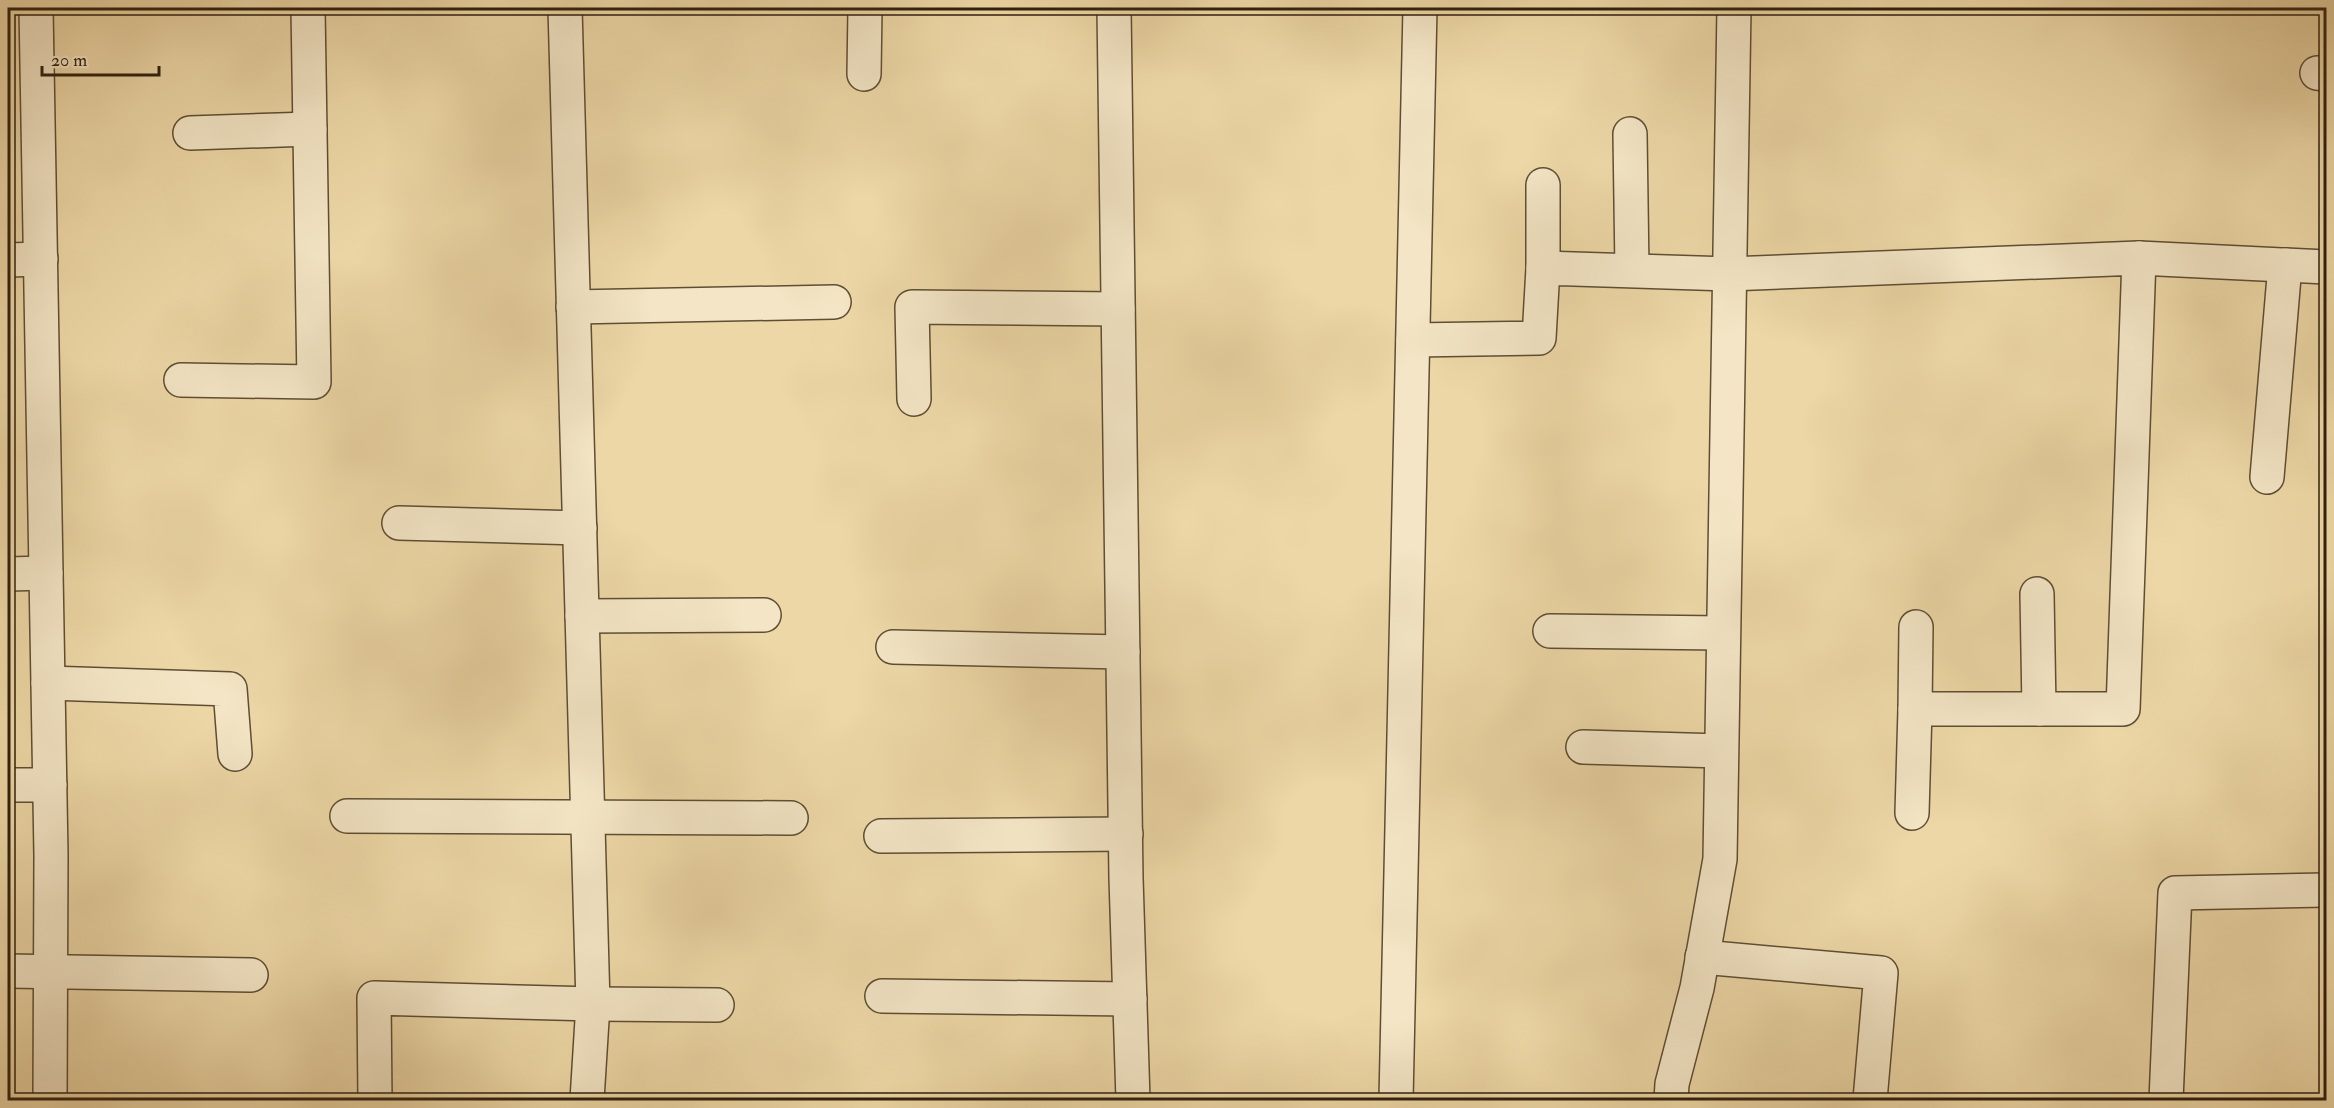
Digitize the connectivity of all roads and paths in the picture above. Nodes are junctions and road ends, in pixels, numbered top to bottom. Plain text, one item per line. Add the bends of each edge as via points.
1 (36, 8) edge
2 (308, 8) edge
3 (565, 8) edge
4 (865, 8) edge
5 (1114, 8) edge
6 (1420, 8) edge
7 (1734, 8) edge
8 (864, 74) dead end
9 (310, 129) junction
10 (190, 133) dead end
11 (1630, 134) dead end
12 (1543, 185) dead end
13 (2139, 258) junction
14 (41, 259) junction
15 (8, 260) edge
16 (2285, 265) junction
17 (2326, 267) edge
18 (1542, 268) junction
19 (1632, 270) junction
20 (1730, 274) junction
21 (834, 302) dead end
22 (573, 307) junction
23 (1118, 309) junction
24 (1413, 340) junction
25 (181, 380) dead end
26 (914, 399) dead end
27 (2267, 477) dead end
28 (399, 523) dead end
29 (580, 528) junction
30 (46, 573) junction
31 (8, 574) edge
32 (2037, 594) dead end
33 (764, 615) dead end
34 (582, 616) junction
35 (1916, 627) dead end
36 (1550, 631) dead end
37 (1723, 633) junction
38 (893, 647) dead end
39 (1123, 652) junction
40 (48, 683) junction
41 (1915, 710) junction
42 (2039, 710) junction
43 (1583, 747) dead end
44 (1721, 751) junction
45 (235, 754) dead end
46 (8, 785) edge
47 (50, 785) junction
48 (1912, 813) dead end
49 (347, 816) dead end
50 (588, 818) junction
51 (791, 818) dead end
52 (1126, 834) junction
53 (881, 836) dead end
54 (2326, 891) edge
55 (1702, 957) junction
56 (8, 971) edge
57 (51, 973) junction
58 (251, 975) dead end
59 (882, 996) dead end
60 (1130, 999) junction
61 (593, 1004) junction
62 (717, 1005) dead end
63 (50, 1101) edge
64 (375, 1101) edge
65 (587, 1101) edge
66 (1133, 1101) edge
67 (1396, 1101) edge
68 (1671, 1101) edge
69 (1870, 1101) edge
70 (2166, 1101) edge

1 - 14 street
2 - 9 street
3 - 22 street
4 - 8 street
5 - 23 street
6 - 24 street
7 - 20 street
9 - 10 street
9 - 25 street via 314,382
11 - 19 street
12 - 18 street
13 - 16 street
13 - 20 street
13 - 42 street via 2123,710
14 - 15 street
14 - 30 street
16 - 17 street
16 - 27 street
18 - 19 street
18 - 24 street via 1539,338
19 - 20 street
20 - 37 street
21 - 22 street
22 - 29 street
23 - 26 street via 912,307
23 - 39 street
24 - 67 street
28 - 29 street
29 - 34 street
30 - 31 street
30 - 40 street
32 - 42 street
33 - 34 street
34 - 50 street
35 - 41 street
36 - 37 street
37 - 44 street
38 - 39 street
39 - 52 street
40 - 45 street via 230,689
40 - 47 street
41 - 42 street
41 - 48 street
43 - 44 street
44 - 55 street via 1720,859
46 - 47 street
47 - 57 street
49 - 50 street
50 - 51 street
50 - 61 street
52 - 53 street
52 - 60 street
54 - 70 street via 2175,892
55 - 68 street
55 - 69 street via 1881,973
56 - 57 street
57 - 58 street
57 - 63 street
59 - 60 street
60 - 66 street
61 - 62 street
61 - 64 street via 374,998
61 - 65 street

